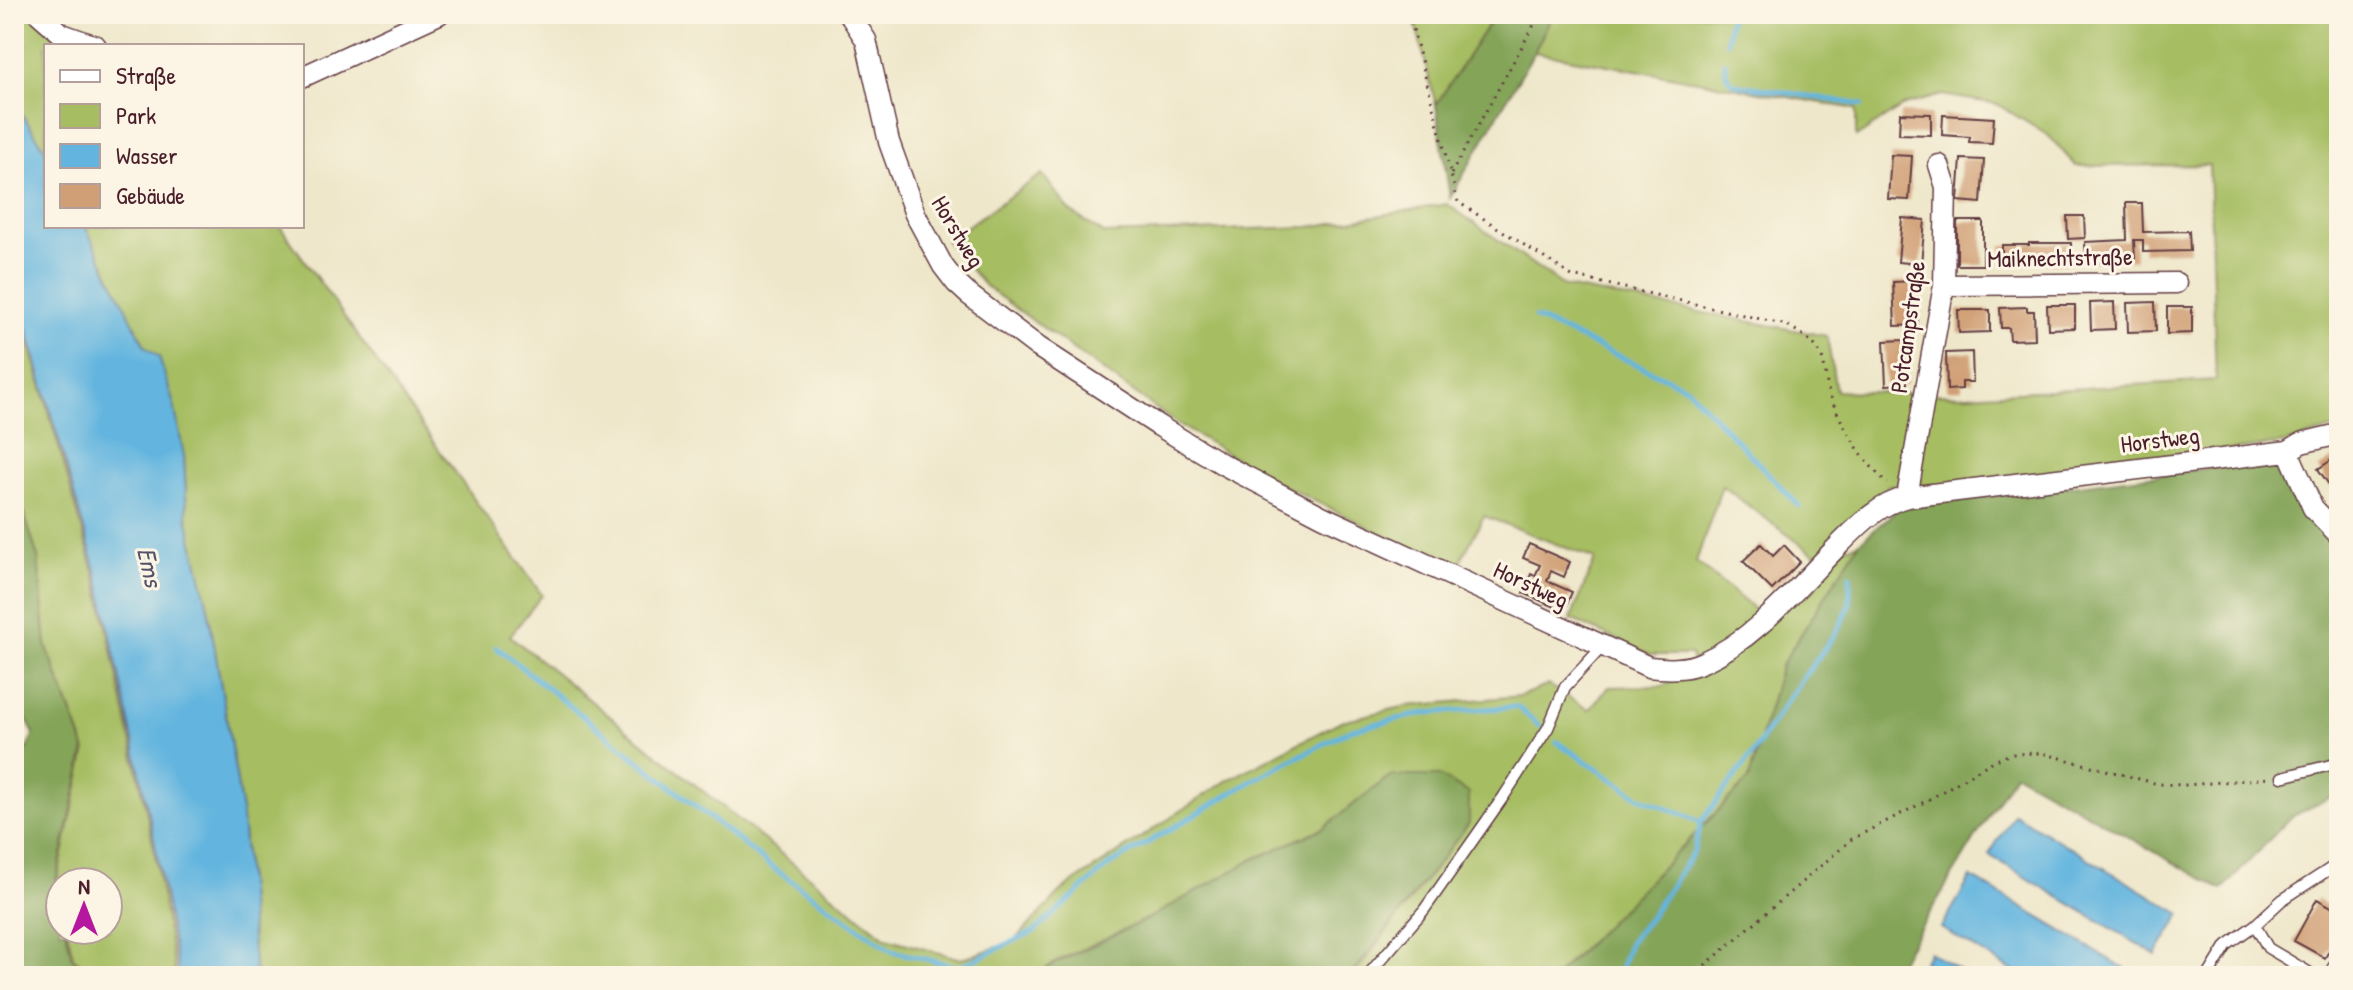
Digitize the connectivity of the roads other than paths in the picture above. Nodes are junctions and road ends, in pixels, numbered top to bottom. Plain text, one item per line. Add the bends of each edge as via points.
1 (39, 14) edge
2 (439, 14) edge
3 (849, 14) edge
4 (90, 44) edge
5 (304, 76) edge
6 (1939, 165) dead end
7 (2176, 283) dead end
8 (1944, 285) junction
9 (2339, 434) edge
10 (2288, 451) junction
11 (1907, 497) junction
12 (2339, 535) edge
13 (1602, 647) junction
14 (2339, 763) edge
15 (2282, 777) road end
16 (2339, 863) edge
17 (2255, 925) junction
18 (2339, 957) edge
19 (1367, 976) edge
20 (2208, 976) edge
21 (2315, 976) edge
22 (2328, 976) edge

1 - 4 street via 62,34
2 - 5 street
3 - 13 street, Horstweg via 866,40 906,193 932,248 968,294 1038,347 1224,465
6 - 8 street, Potcampstraße via 1946,187
7 - 8 street, Maiknechtstraße
8 - 11 street, Potcampstraße
9 - 10 street, Horstweg
10 - 11 street, Horstweg
10 - 12 street via 2313,508
11 - 13 street, Horstweg via 1891,501 1864,520 1763,621 1700,664 1649,667
13 - 19 lane via 1565,687 1548,728 1424,910
14 - 15 lane
16 - 17 lane via 2282,900
17 - 20 lane via 2227,945
17 - 21 lane via 2268,948
18 - 22 lane

